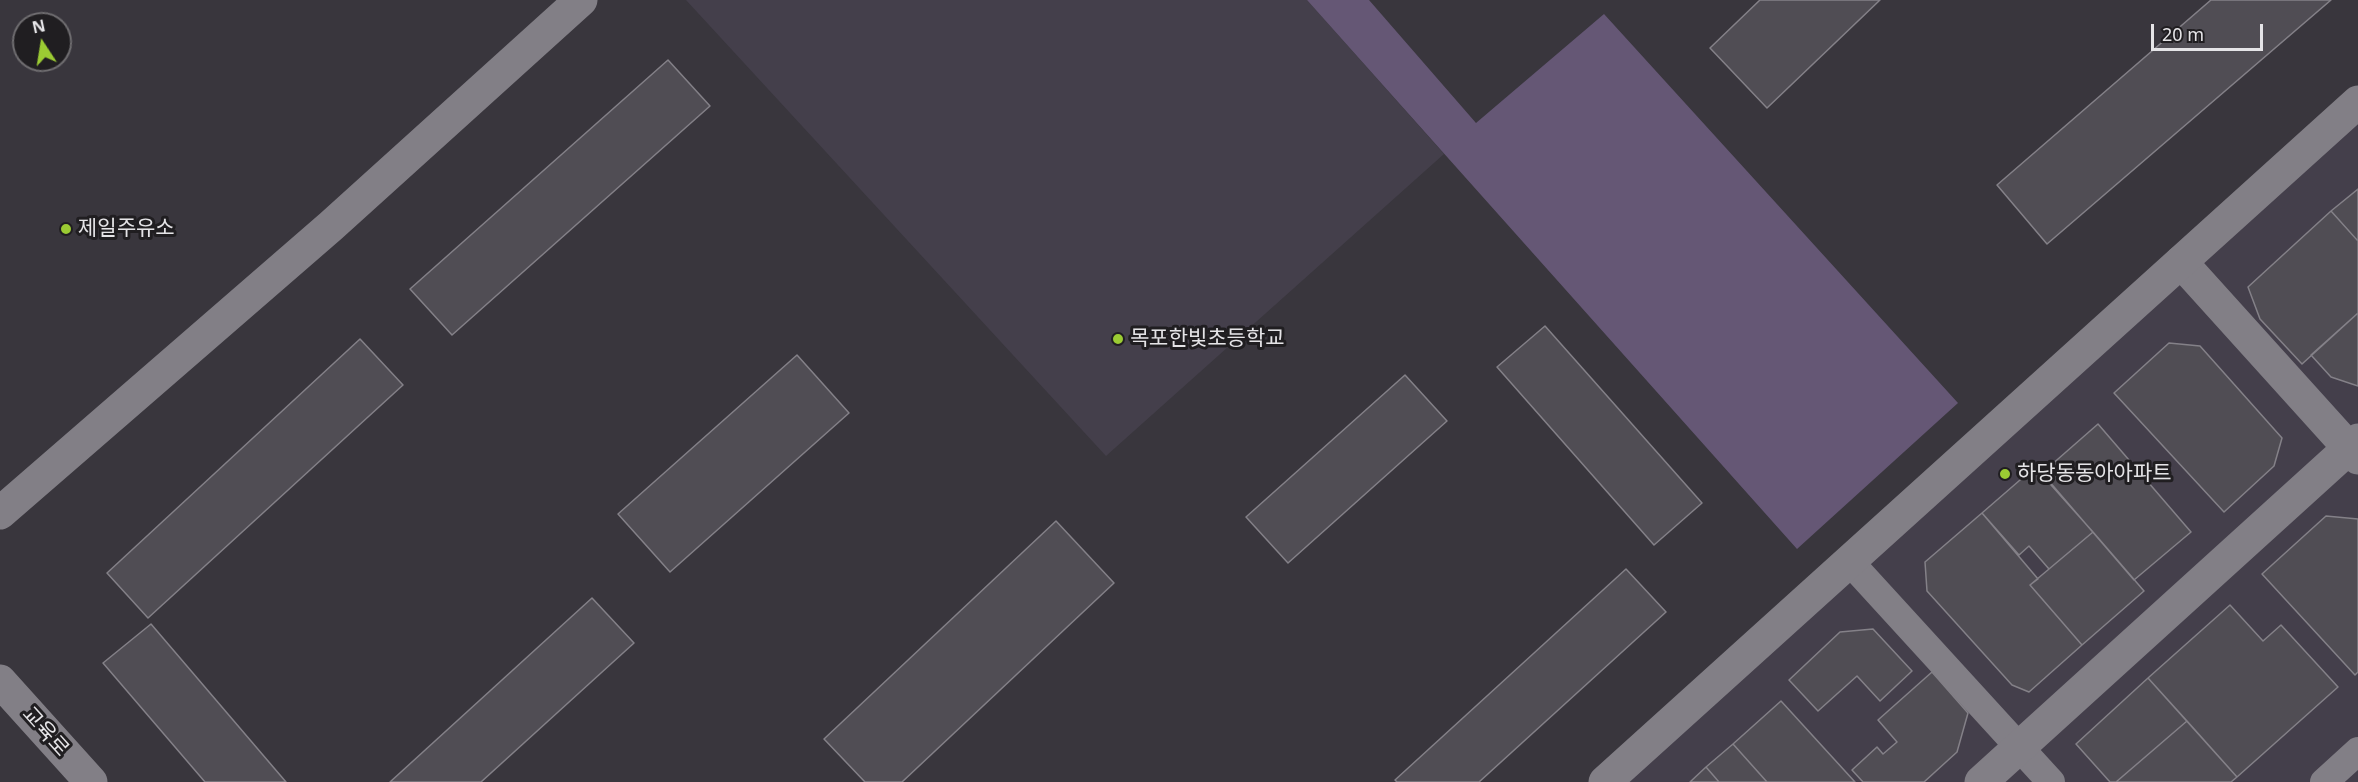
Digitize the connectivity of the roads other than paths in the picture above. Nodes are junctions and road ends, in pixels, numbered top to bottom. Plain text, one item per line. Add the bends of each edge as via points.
1 (581, 0) edge
2 (2358, 102) edge
3 (2181, 262) junction
4 (2355, 449) edge
5 (0, 513) edge
6 (1849, 561) junction
7 (0, 681) edge
8 (2020, 746) junction
9 (2358, 751) edge
10 (91, 782) edge
11 (1605, 782) edge
12 (1981, 782) edge
13 (2051, 782) edge
14 (2324, 782) edge

1 - 5 street via 331,226
2 - 3 street
3 - 4 street
3 - 6 street
4 - 8 street
6 - 8 street
6 - 11 street
7 - 10 street, 교육로
8 - 12 street
8 - 13 street
9 - 14 street

